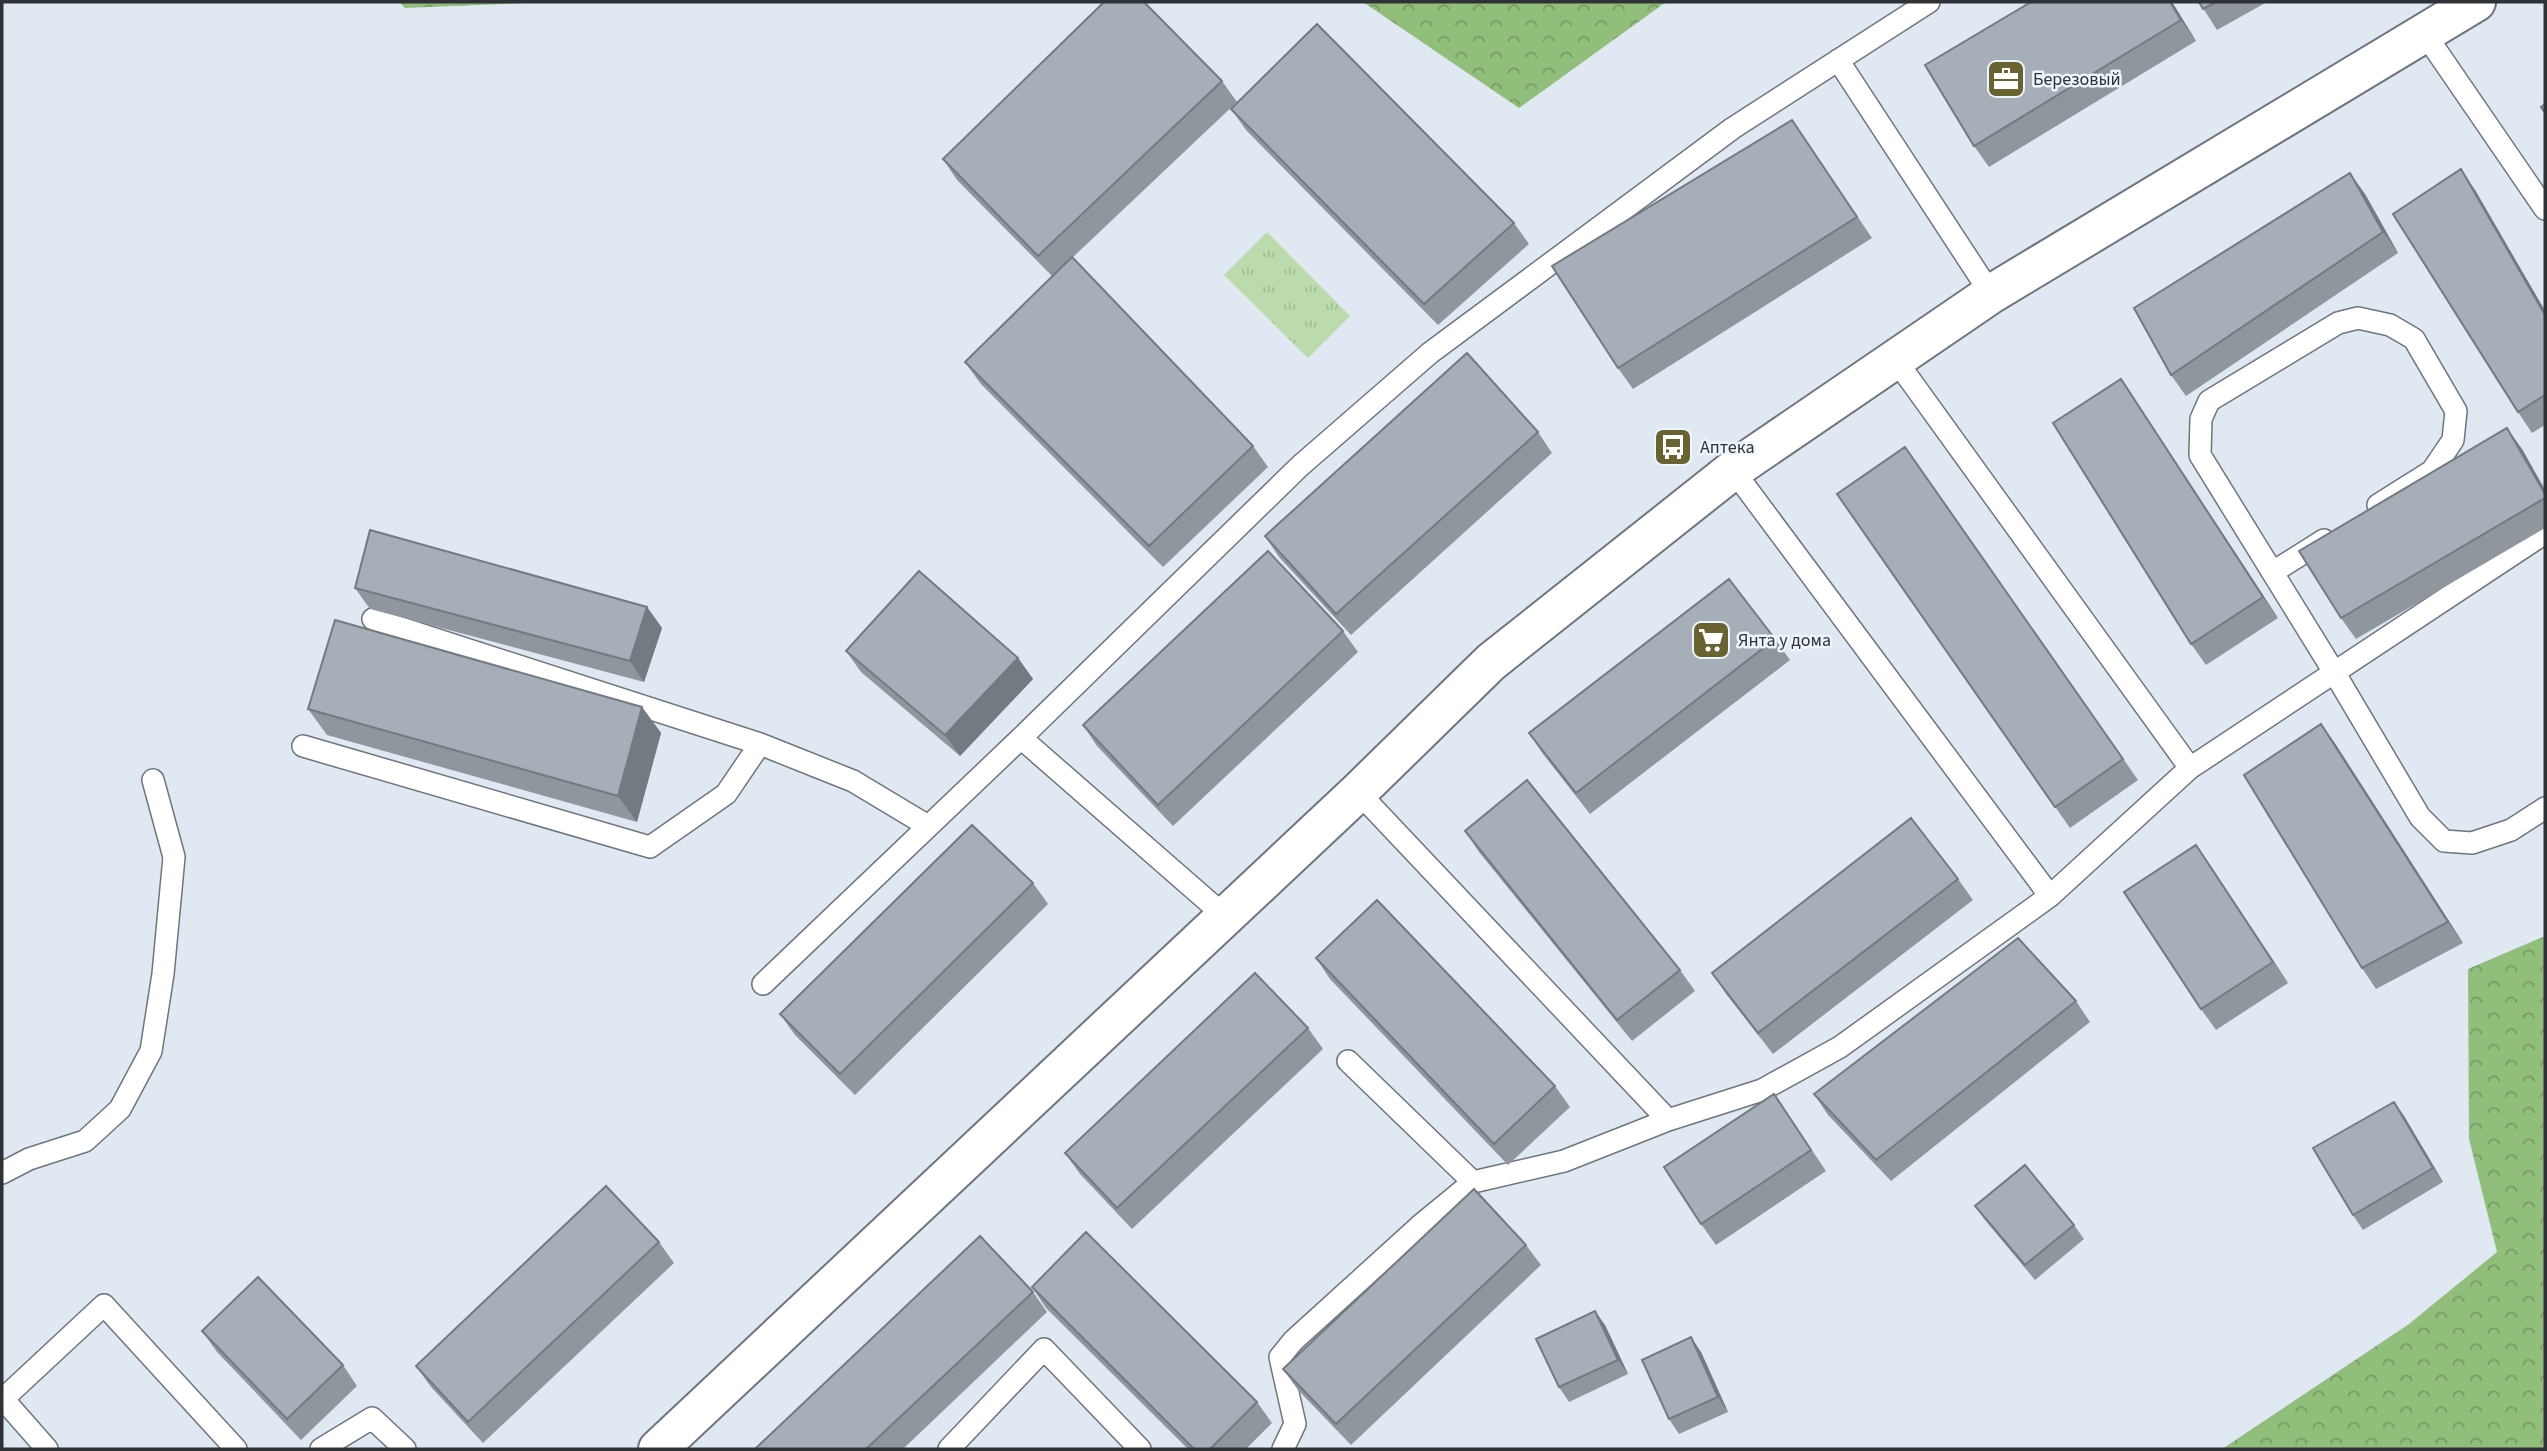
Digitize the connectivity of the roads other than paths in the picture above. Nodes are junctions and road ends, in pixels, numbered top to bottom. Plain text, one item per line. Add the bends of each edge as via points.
1 (1929, 2) edge
2 (2476, 2) edge
3 (2425, 34) junction
4 (1838, 60) junction
5 (2545, 209) edge
6 (1990, 294) junction
7 (1895, 359) junction
8 (1733, 470) junction
9 (2358, 518) edge
10 (2337, 532) edge
11 (2545, 533) edge
12 (2273, 572) junction
13 (373, 619) edge
14 (2334, 672) junction
15 (1021, 738) junction
16 (760, 744) junction
17 (303, 746) dead end
18 (2190, 768) junction
19 (153, 779) dead end
20 (1358, 792) junction
21 (2545, 808) edge
22 (928, 826) junction
23 (2050, 896) junction
24 (1226, 917) junction
25 (763, 984) dead end
26 (1348, 1061) dead end
27 (1668, 1120) junction
28 (2, 1173) edge
29 (1473, 1182) junction
30 (47, 1449) edge
31 (236, 1449) edge
32 (321, 1449) edge
33 (405, 1449) edge
34 (658, 1449) edge
35 (948, 1449) edge
36 (1140, 1449) edge
37 (1283, 1449) edge

1 - 4 lane
2 - 3 street
3 - 5 lane
3 - 6 street
4 - 6 lane
4 - 15 lane via 1733,128 1430,353 1300,466
6 - 7 street
7 - 8 street
7 - 18 lane
8 - 20 street via 1491,662
8 - 23 lane
9 - 12 lane via 2432,471 2453,440 2456,411 2414,339 2390,326 2358,318 2338,323 2209,401 2201,419 2200,455
10 - 12 lane
11 - 14 lane
12 - 14 lane
13 - 16 lane
14 - 18 lane
14 - 21 lane via 2420,817 2444,841 2472,844 2511,830
15 - 22 lane
15 - 24 lane
16 - 17 lane via 726,794 650,847
16 - 22 lane via 853,780
18 - 23 lane
19 - 28 lane via 174,857 151,1051 120,1109 85,1141 29,1158
20 - 24 street
20 - 27 lane
22 - 25 lane
23 - 27 lane via 1840,1047 1762,1090
24 - 34 street
26 - 29 lane
27 - 29 lane via 1564,1161
29 - 37 lane via 1280,1357 1295,1424
30 - 31 lane via 3,1399 104,1305
32 - 33 lane via 372,1418
35 - 36 lane via 1044,1349

